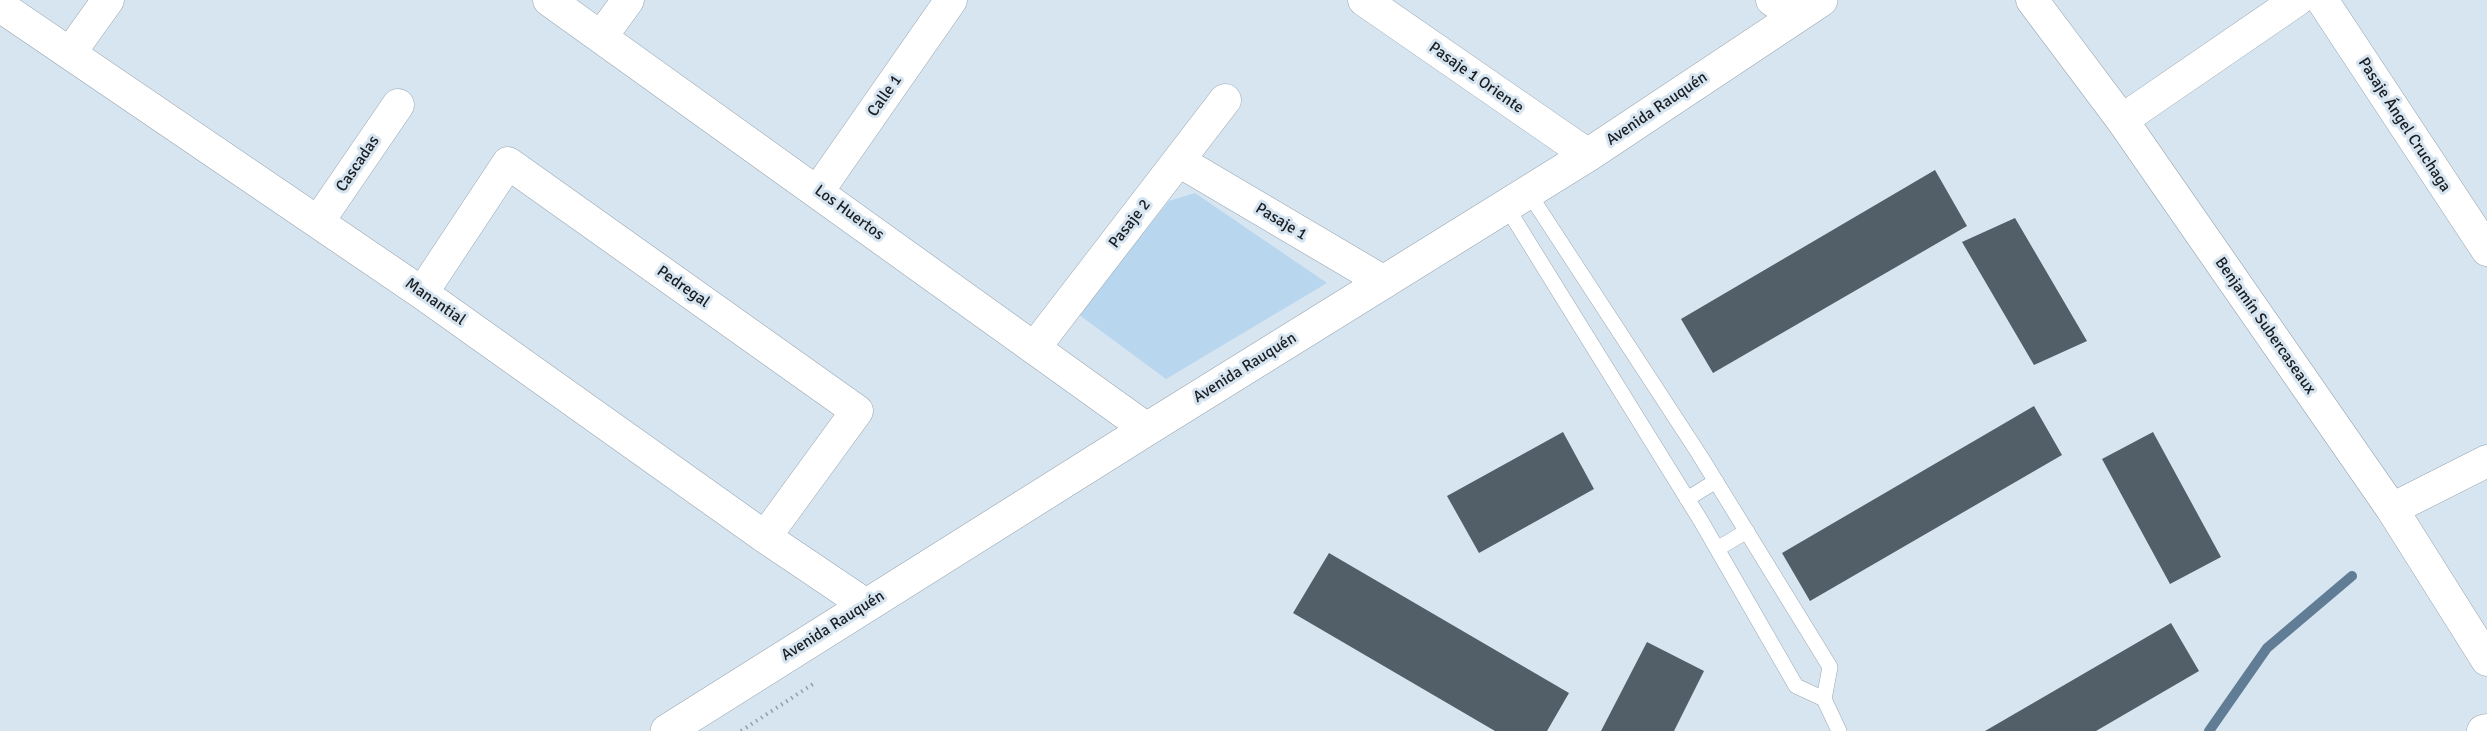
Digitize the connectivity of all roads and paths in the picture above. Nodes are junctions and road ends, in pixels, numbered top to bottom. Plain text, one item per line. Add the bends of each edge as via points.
1 (108, 0) edge
2 (549, 0) edge
3 (627, 0) edge
4 (951, 0) edge
5 (1364, 0) edge
6 (2032, 0) edge
7 (2297, 0) edge
8 (2322, 0) edge
9 (1796, 5) edge
10 (0, 6) edge
11 (601, 37) junction
12 (70, 53) junction
13 (1224, 100) dead end
14 (398, 105) dead end
15 (2122, 120) junction
16 (1588, 155) junction
17 (1179, 161) junction
18 (818, 191) junction
19 (1517, 199) junction
20 (318, 222) junction
21 (2487, 250) edge
22 (1384, 282) junction
23 (422, 293) junction
24 (1035, 348) junction
25 (1147, 429) junction
26 (2487, 461) edge
27 (1716, 481) junction
28 (1687, 499) junction
29 (2392, 509) junction
30 (1747, 531) junction
31 (765, 537) junction
32 (1717, 549) junction
33 (866, 605) junction
34 (2487, 660) edge
35 (1824, 699) junction
36 (667, 731) edge
37 (1839, 731) edge

1 - 12 street
2 - 11 street, Los Huertos
3 - 11 street
4 - 18 street, Calle 1
5 - 16 street, Pasaje 1 Oriente
6 - 15 street, Benjamín Subercaseaux
7 - 15 street
8 - 21 street, Pasaje Ángel Cruchaga
9 - 16 main road, Avenida Rauquén
10 - 12 street, Manantial
11 - 18 street, Los Huertos
12 - 20 street, Manantial
13 - 17 street, Pasaje 2
14 - 20 street, Cascadas
15 - 29 street, Benjamín Subercaseaux
16 - 19 main road, Avenida Rauquén
17 - 22 street, Pasaje 1
17 - 24 street, Pasaje 2
18 - 24 street, Los Huertos
19 - 22 main road, Avenida Rauquén
19 - 27 lane
19 - 28 lane
20 - 23 street, Manantial
22 - 25 main road, Avenida Rauquén
23 - 31 street, Manantial
23 - 31 street, Pedregal via 508,163 857,411
24 - 25 street, Los Huertos
25 - 33 main road, Avenida Rauquén
26 - 29 street
27 - 28 lane
27 - 30 lane
28 - 32 lane
29 - 34 street, Benjamín Subercaseaux
30 - 32 lane
30 - 35 lane via 1830,667
31 - 33 street, Manantial
32 - 35 lane via 1796,686
33 - 36 main road, Avenida Rauquén
35 - 37 lane

